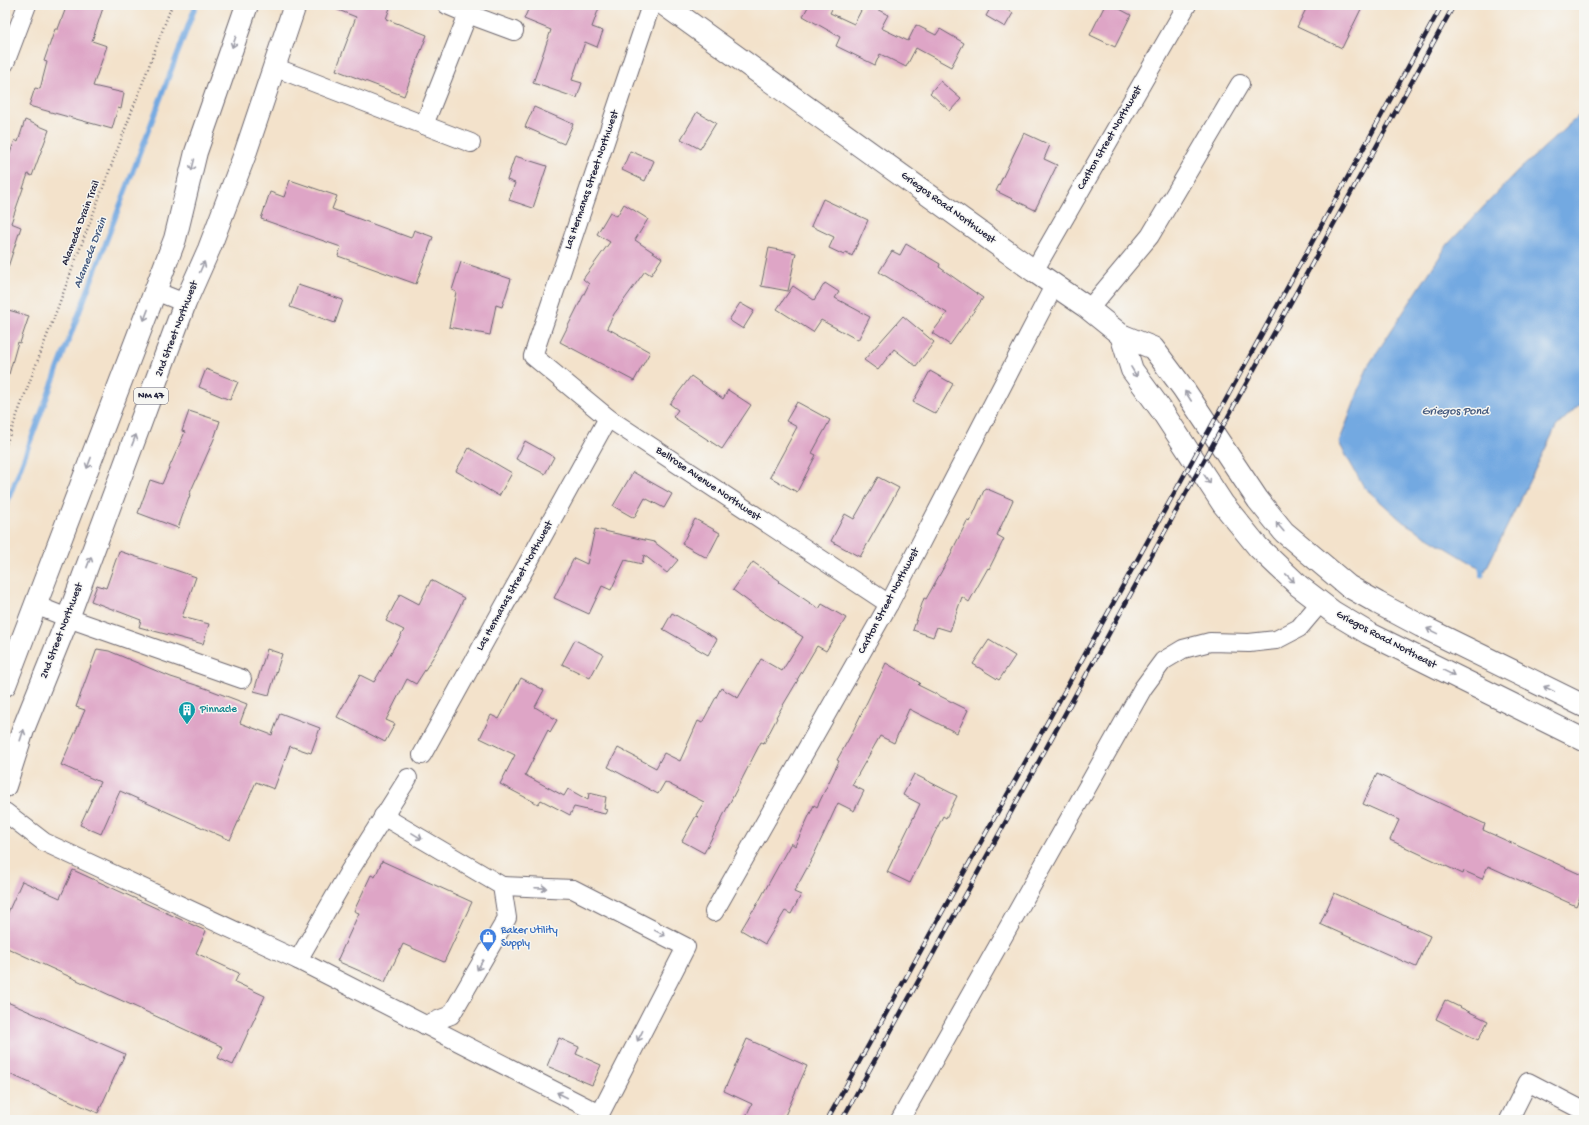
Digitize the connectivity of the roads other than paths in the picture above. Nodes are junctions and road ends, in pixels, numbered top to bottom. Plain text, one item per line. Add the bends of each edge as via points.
1 (28, 5) edge
2 (247, 5) edge
3 (295, 5) edge
4 (447, 5) edge
5 (651, 5) edge
6 (665, 5) edge
7 (1187, 5) edge
8 (468, 14) junction
9 (11, 29) edge
10 (514, 31) dead end
11 (5, 63) edge
12 (274, 67) junction
13 (1240, 84) dead end
14 (424, 125) junction
15 (471, 143) dead end
16 (1034, 271) junction
17 (1055, 284) junction
18 (155, 291) junction
19 (186, 303) junction
20 (1089, 309) junction
21 (1121, 335) junction
22 (533, 356) joint
23 (608, 418) junction
24 (1321, 602) junction
25 (889, 604) junction
26 (35, 605) junction
27 (68, 618) junction
28 (242, 679) dead end
29 (5, 685) edge
30 (1584, 706) edge
31 (1584, 740) edge
32 (422, 755) dead end
33 (408, 778) dead end
34 (5, 786) edge
35 (5, 812) edge
36 (384, 816) junction
37 (502, 886) junction
38 (714, 912) dead end
39 (298, 960) junction
40 (425, 1025) junction
41 (1584, 1111) edge
42 (900, 1120) edge
43 (1509, 1120) edge

1 - 9 street
2 -> 18 main road, NM 47 via 196,152 175,239
3 - 12 main road, 2nd Street Northwest / NM 47
4 - 8 street
5 - 22 street, Las Hermanas Street Northwest
6 - 16 main road, Griegos Road Northwest
7 - 16 street, Carlton Street Northwest
8 - 10 street
8 - 14 street
9 - 11 street
12 - 14 street
19 -> 12 main road, 2nd Street Northwest / NM 47 via 245,154
13 - 20 street via 1150,236
14 - 15 street
16 - 17 main road, Griegos Road Northwest
17 - 20 main road, Griegos Road Northwest
17 - 25 street, Carlton Street Northwest
18 - 19 street
18 -> 26 main road, NM 47
27 -> 19 main road, 2nd Street Northwest / NM 47
20 - 21 main road, Griegos Road Northwest
21 -> 24 main road, Griegos Road Northeast via 1132,370 1223,504 1258,547 1299,586
30 -> 21 main road, Griegos Road Northwest via 1421,626 1348,586 1284,532 1258,500 1153,348
22 - 23 street, Bellrose Avenue Northwest
23 - 25 street, Bellrose Avenue Northwest
23 - 32 street, Las Hermanas Street Northwest
24 -> 31 main road, Griegos Road Northeast via 1368,633
24 - 42 street via 1299,628 1276,640 1249,644 1210,642 1183,649 1163,661 1143,688
25 - 38 street, Carlton Street Northwest
26 - 27 street
26 - 29 main road, NM 47
27 - 28 street
34 -> 27 main road, 2nd Street Northwest / NM 47 via 24,727
33 - 36 street
35 - 39 street via 44,842
36 -> 37 street
36 - 39 street
37 -> 40 street via 507,918 451,1015
37 -> 40 street via 573,889 686,946 600,1114
39 - 40 street
41 - 43 street via 1528,1082

